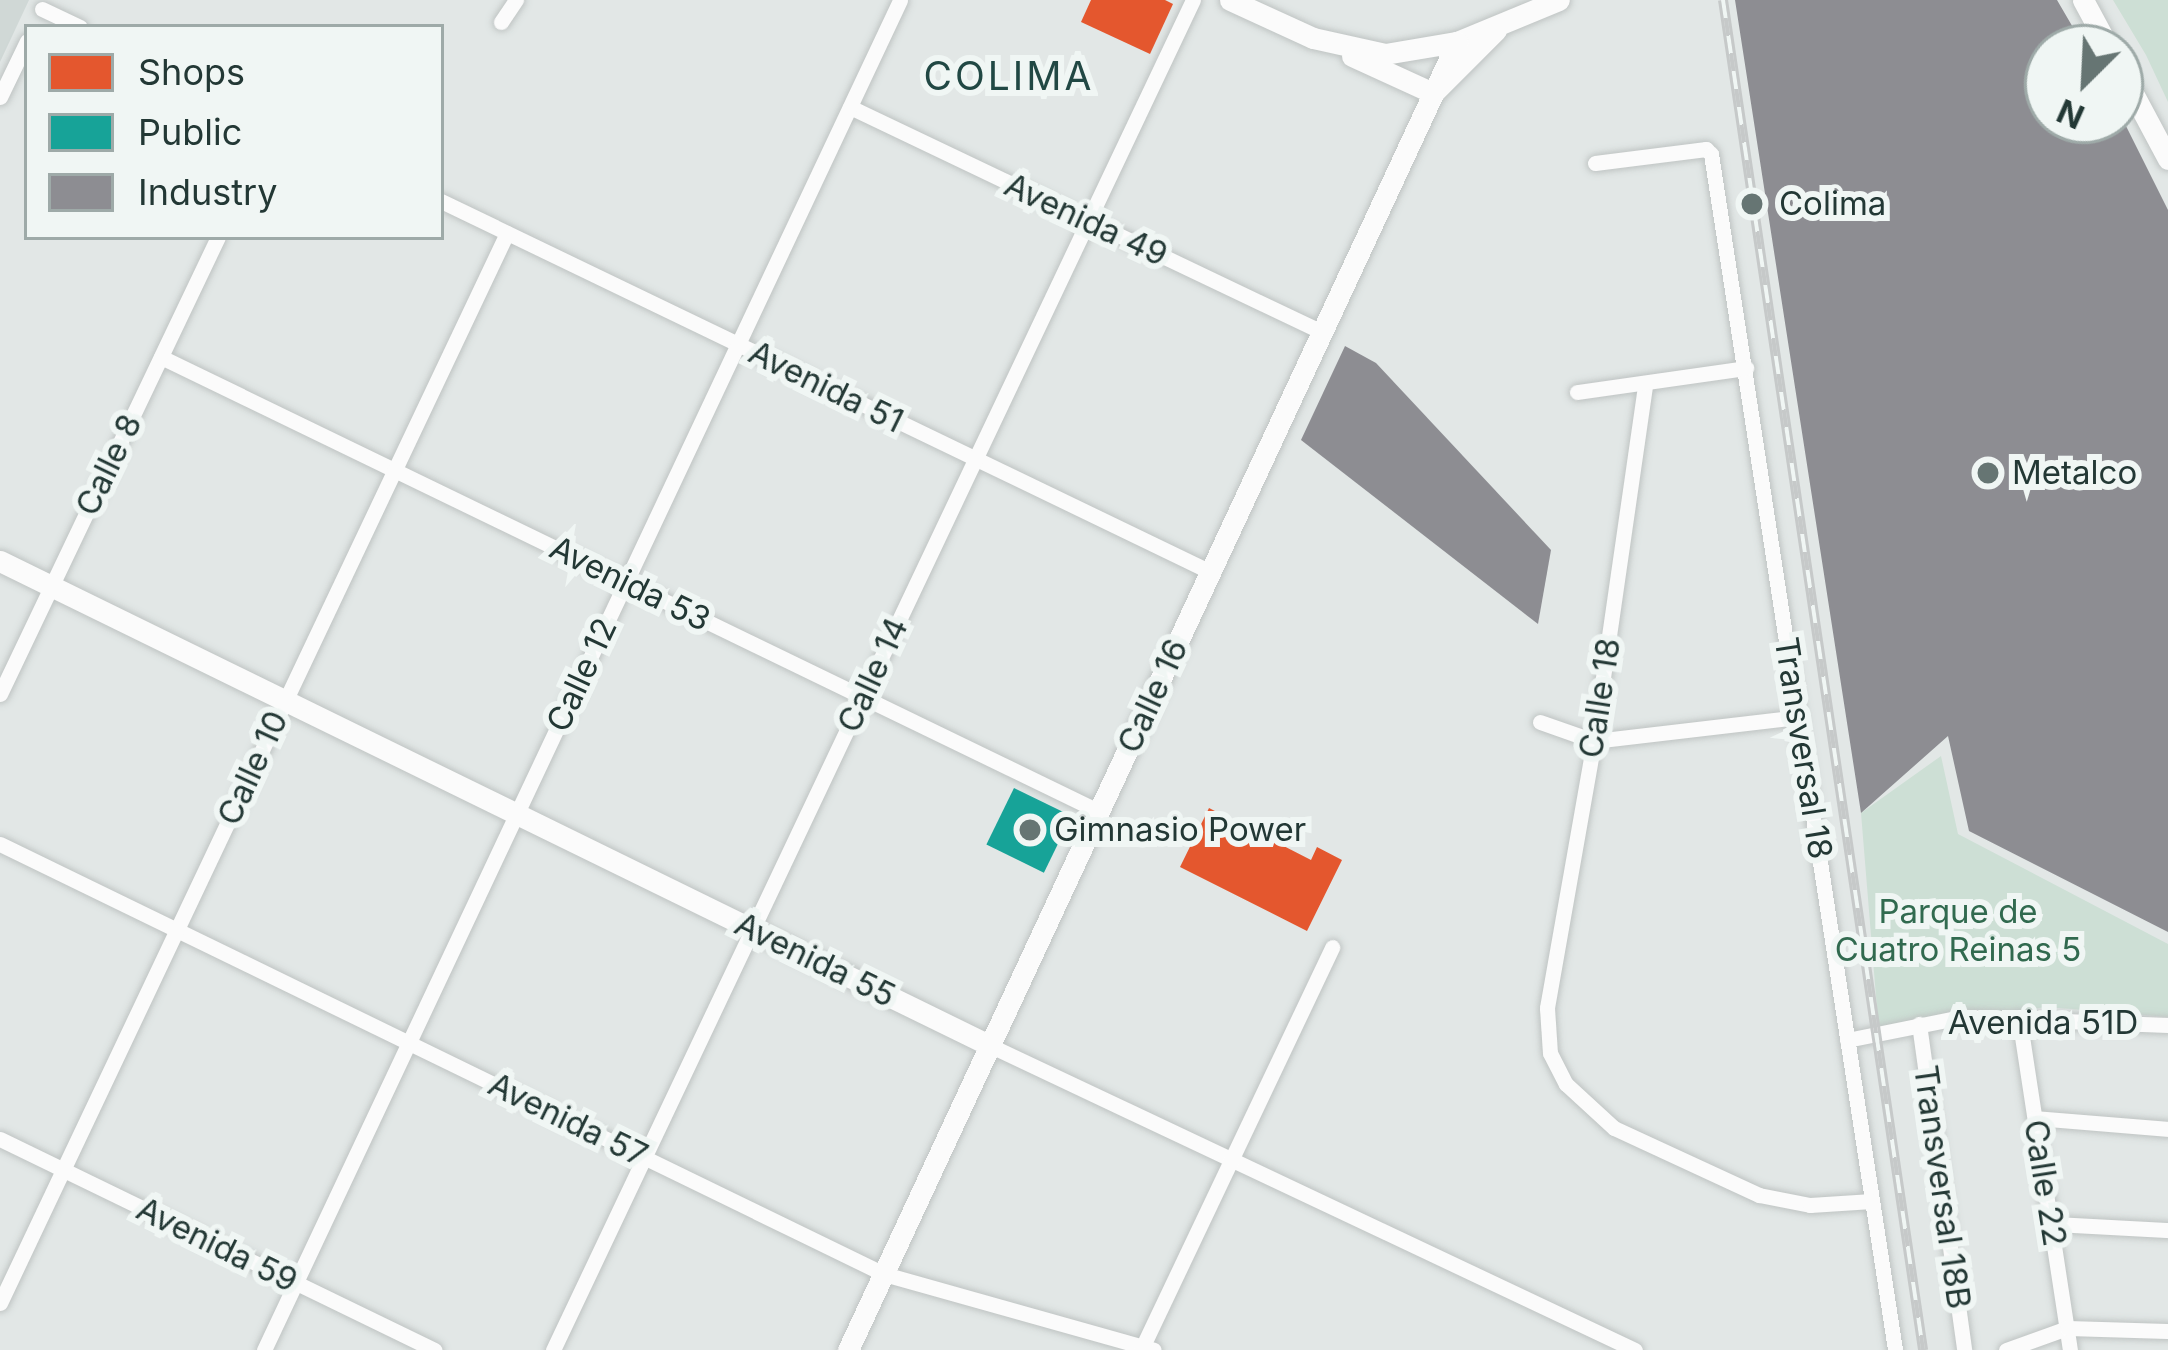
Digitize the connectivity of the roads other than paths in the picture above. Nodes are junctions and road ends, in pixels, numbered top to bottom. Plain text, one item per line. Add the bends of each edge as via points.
1 (516, 0) edge
2 (900, 0) edge
3 (1193, 0) edge
4 (1230, 0) edge
5 (1559, 0) edge
6 (45, 4) edge
7 (501, 22) dead end
8 (1504, 22) junction
9 (75, 24) edge
10 (1313, 38) junction
11 (1457, 42) junction
12 (24, 47) edge
13 (1433, 93) junction
14 (0, 97) edge
15 (850, 107) junction
16 (2144, 114) edge
17 (2168, 159) edge
18 (1595, 163) dead end
19 (444, 202) edge
20 (1089, 221) junction
21 (507, 233) junction
22 (217, 240) edge
23 (1322, 332) junction
24 (738, 344) junction
25 (161, 357) junction
26 (1746, 368) junction
27 (1645, 386) junction
28 (1577, 392) dead end
29 (976, 459) junction
30 (394, 470) junction
31 (0, 561) edge
32 (1211, 572) junction
33 (626, 582) junction
34 (51, 586) junction
35 (0, 694) edge
36 (863, 697) junction
37 (285, 700) junction
38 (1799, 718) junction
39 (1540, 722) dead end
40 (1594, 741) junction
41 (1100, 812) junction
42 (516, 814) junction
43 (0, 844) edge
44 (176, 930) junction
45 (753, 930) junction
46 (1332, 946) dead end
47 (2019, 1017) junction
48 (1919, 1024) junction
49 (2168, 1025) edge
50 (1847, 1040) junction
51 (409, 1043) junction
52 (991, 1046) junction
53 (2035, 1118) junction
54 (2168, 1129) edge
55 (0, 1139) edge
56 (645, 1157) junction
57 (1232, 1159) junction
58 (62, 1170) junction
59 (1872, 1202) junction
60 (2053, 1224) junction
61 (2168, 1230) edge
62 (884, 1274) junction
63 (296, 1283) junction
64 (0, 1303) edge
65 (2067, 1328) junction
66 (2168, 1331) edge
67 (1146, 1349) edge
68 (264, 1350) edge
69 (434, 1350) edge
70 (554, 1350) edge
71 (848, 1350) edge
72 (1635, 1350) edge
73 (1894, 1350) edge
74 (1964, 1350) edge
75 (2006, 1350) edge
76 (2070, 1350) edge

1 - 7 street
2 - 15 street, Calle 12
3 - 20 street, Calle 14
4 - 10 street
5 - 8 street
6 - 9 street
8 - 11 street
8 - 13 street
10 - 11 street via 1385,54
10 - 13 street
11 - 13 street, Calle 16
12 - 14 street
13 - 23 street, Calle 16
15 - 20 street, Avenida 49
15 - 24 street, Calle 12
16 - 17 street
18 - 26 street, Transversal 18 via 1706,149
19 - 21 street, Avenida 51
20 - 23 street, Avenida 49
20 - 29 street, Calle 14
21 - 24 street, Avenida 51
21 - 30 street, Calle 10
22 - 25 street, Calle 8
23 - 32 street, Calle 16
24 - 29 street, Avenida 51
24 - 33 street, Calle 12
25 - 30 street, Avenida 53
25 - 34 street, Calle 8
26 - 27 street via 1666,376
26 - 38 street, Transversal 18
27 - 28 street
27 - 40 street, Calle 18
29 - 32 street, Avenida 51
29 - 36 street, Calle 14
30 - 33 street, Avenida 53
30 - 37 street, Calle 10
31 - 34 street, Avenida 55
32 - 41 street, Calle 16
33 - 36 street, Avenida 53
33 - 42 street, Calle 12
34 - 35 street, Calle 8
34 - 37 street, Avenida 55
36 - 41 street, Avenida 53
36 - 45 street, Calle 14
37 - 42 street, Avenida 55
37 - 44 street, Calle 10
38 - 40 street
38 - 50 street, Transversal 18
39 - 40 street
40 - 59 street, Calle 18 via 1547,1008 1550,1053 1566,1084 1615,1128 1759,1196 1810,1205
41 - 52 street, Calle 16
42 - 45 street, Avenida 55
42 - 51 street, Calle 12
43 - 44 street, Avenida 57
44 - 51 street, Avenida 57
44 - 58 street, Calle 10
45 - 52 street, Avenida 55
45 - 56 street, Calle 14
46 - 57 street
47 - 48 street, Avenida 51D
47 - 49 street, Avenida 51D
47 - 53 street, Calle 22
48 - 50 street, Avenida 51D
48 - 74 street, Transversal 18B
50 - 59 street, Transversal 18
51 - 56 street, Avenida 57
51 - 63 street, Calle 12
52 - 57 street, Avenida 55
52 - 62 street, Calle 16
53 - 54 street
53 - 60 street, Calle 22
55 - 58 street, Avenida 59
56 - 62 street, Avenida 57
56 - 70 street, Calle 14
57 - 67 street
57 - 72 street, Avenida 55
58 - 63 street, Avenida 59
58 - 64 street, Calle 10
59 - 73 street, Transversal 18
60 - 61 street
60 - 65 street, Calle 22
62 - 67 street, Avenida 57
62 - 71 street, Calle 16
63 - 68 street, Calle 12
63 - 69 street, Avenida 59
65 - 66 street
65 - 75 street
65 - 76 street, Calle 22

